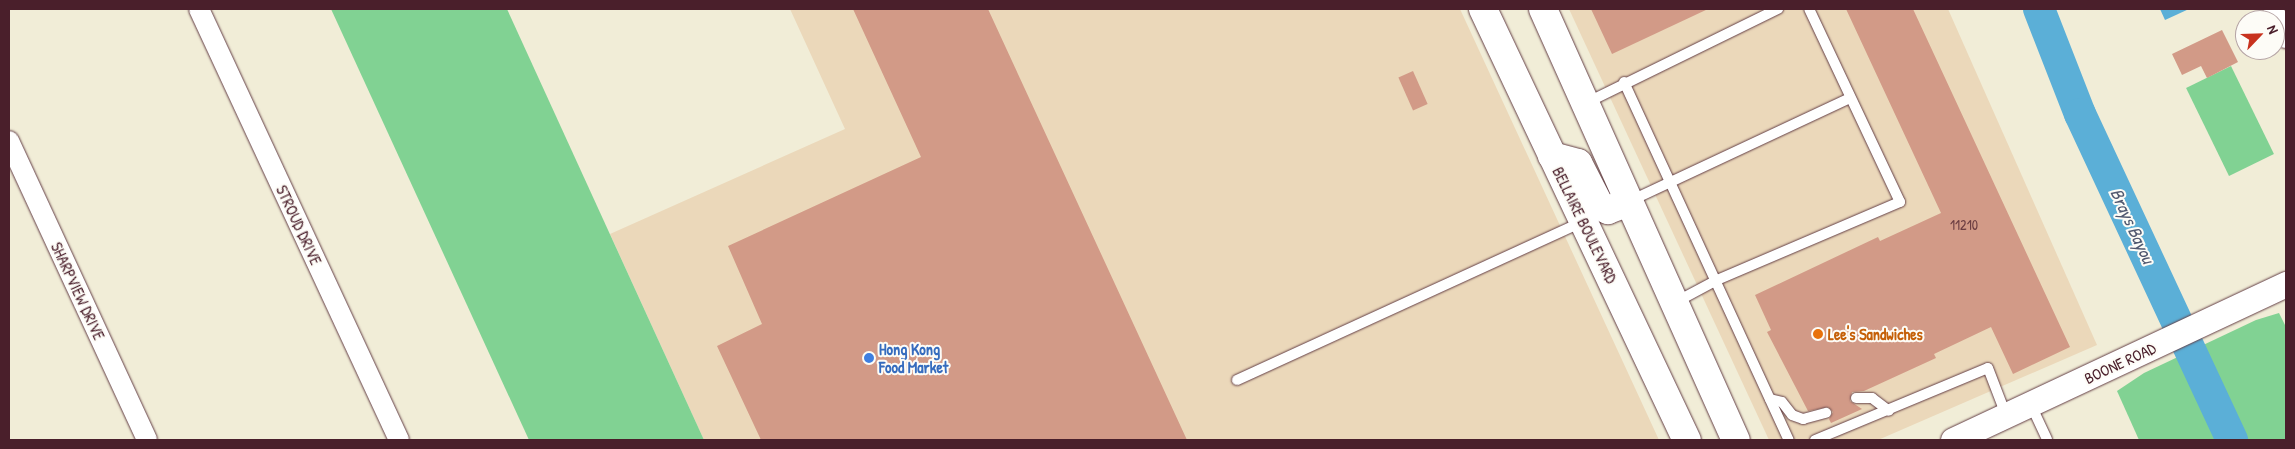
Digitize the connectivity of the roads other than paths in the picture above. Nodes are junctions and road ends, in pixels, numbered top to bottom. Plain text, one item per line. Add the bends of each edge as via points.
1 (200, 9) edge
2 (1483, 9) edge
3 (1543, 9) edge
4 (1778, 9) edge
5 (1809, 9) edge
6 (2273, 9) edge
7 (2286, 38) edge
8 (1624, 82) junction
9 (1850, 98) junction
10 (1585, 103) junction
11 (9, 141) edge
12 (1552, 156) junction
13 (1671, 182) junction
14 (1629, 202) junction
15 (1583, 222) junction
16 (1717, 280) junction
17 (2286, 284) edge
18 (1673, 303) junction
19 (1237, 380) dead end
20 (1856, 398) dead end
21 (1770, 400) junction
22 (2031, 404) junction
23 (1888, 411) junction
24 (1826, 413) dead end
25 (2007, 416) junction
26 (1986, 433) edge
27 (147, 440) edge
28 (398, 440) edge
29 (1687, 440) edge
30 (1736, 440) edge
31 (1789, 440) edge
32 (1815, 440) edge
33 (1953, 440) edge
34 (2047, 440) edge

1 - 28 street, STROUD DRIVE
2 - 12 main road, BELLAIRE BOULEVARD
3 - 10 main road
4 - 8 lane
5 - 9 lane
6 - 7 street
8 - 10 lane
8 - 13 lane
9 - 13 lane
9 - 16 lane via 1900,202
10 - 14 main road
11 - 27 street, SHARPVIEW DRIVE
12 - 14 main road via 1578,163 1600,206 1608,210
12 - 15 main road, BELLAIRE BOULEVARD
13 - 14 lane
13 - 16 lane
14 - 18 main road
15 - 19 lane
15 - 29 main road, BELLAIRE BOULEVARD
16 - 18 lane
16 - 21 lane
17 - 22 street, BOONE ROAD
18 - 30 main road
20 - 23 lane via 1872,398
21 - 24 lane via 1782,402 1792,415 1803,419
21 - 31 lane
22 - 25 street, BOONE ROAD
22 - 34 lane
23 - 25 lane via 1988,368
23 - 32 lane
25 - 26 street, BOONE ROAD
26 - 33 street, BOONE ROAD

